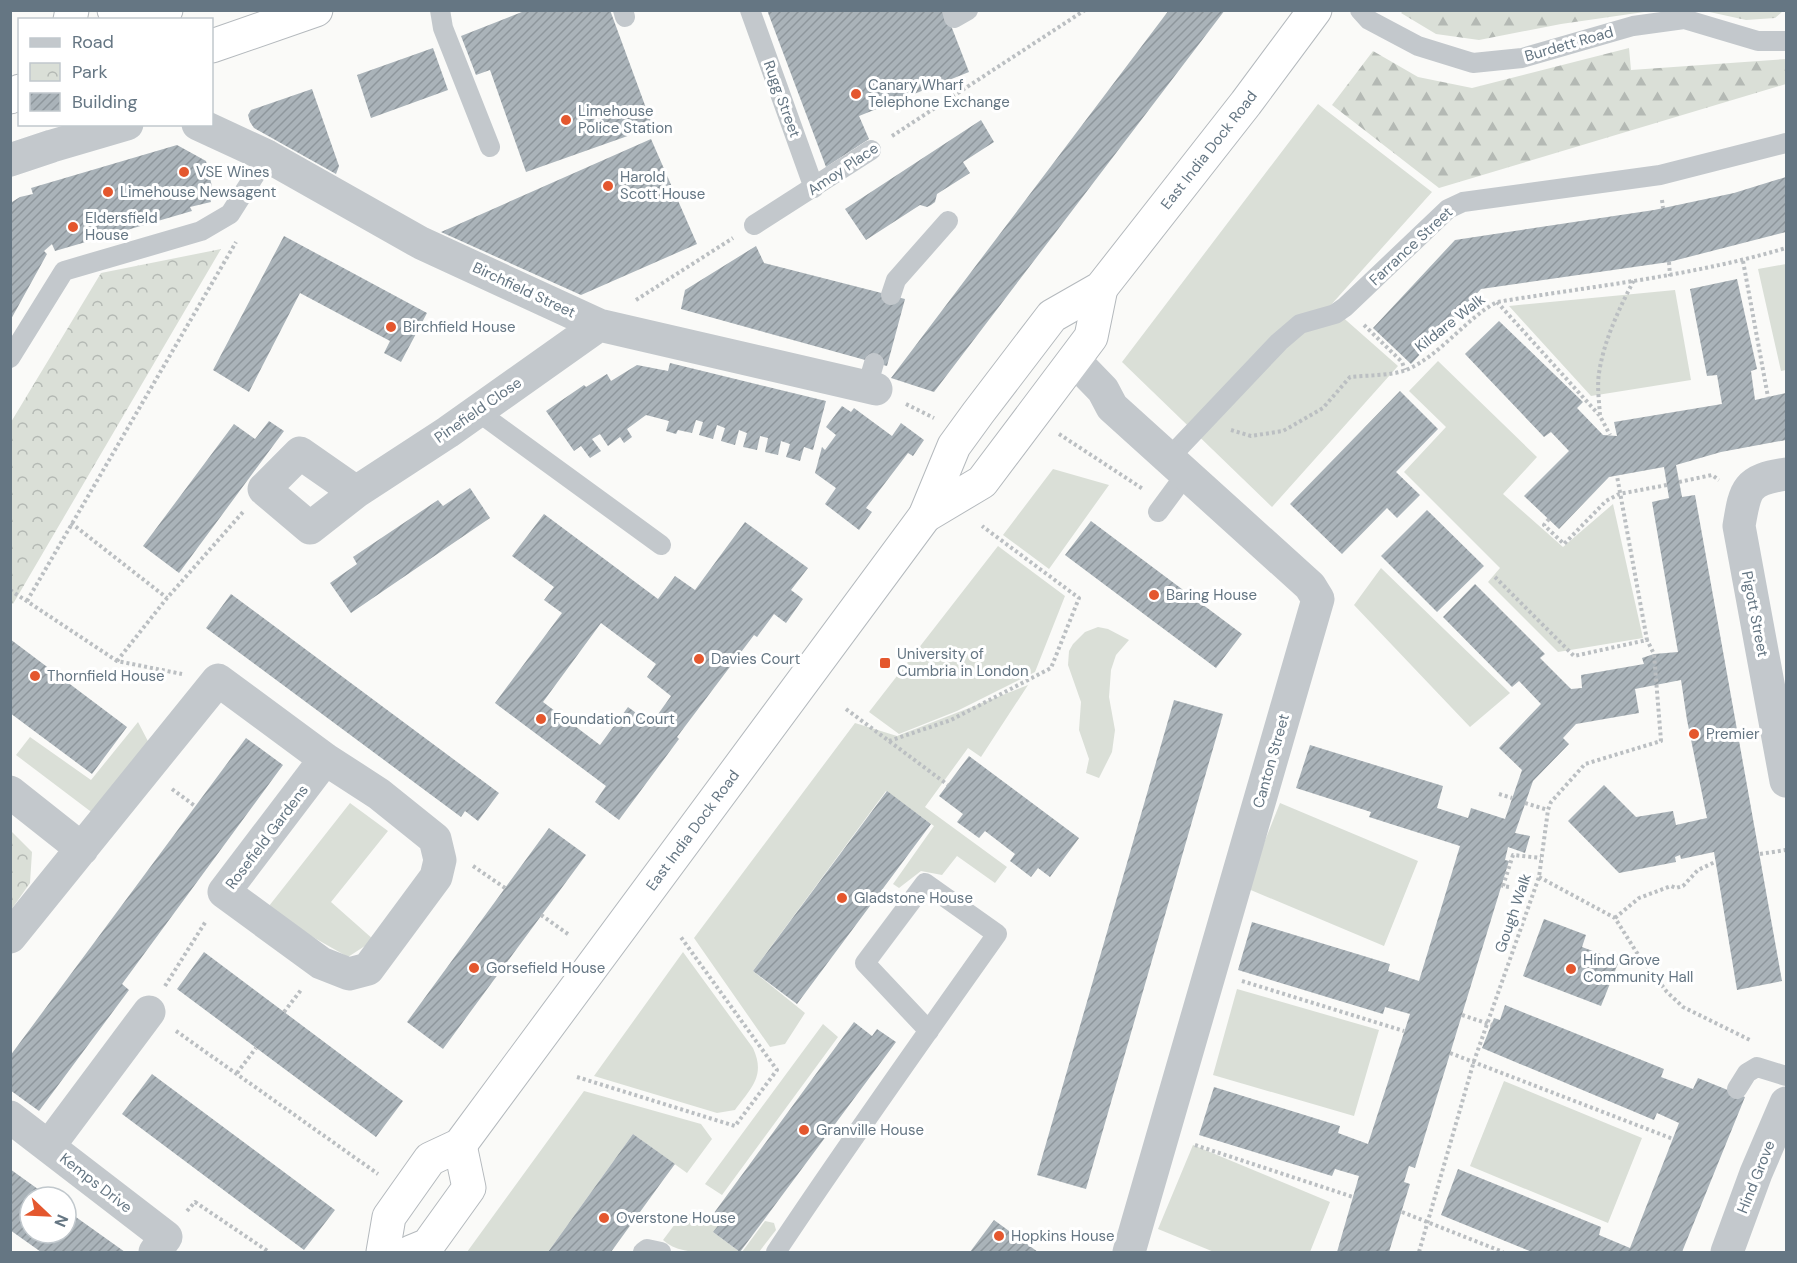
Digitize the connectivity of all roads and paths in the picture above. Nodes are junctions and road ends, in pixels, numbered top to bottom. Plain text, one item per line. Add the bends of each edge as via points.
1 (114, 10) edge
2 (166, 10) edge
3 (316, 10) edge
4 (441, 10) edge
5 (750, 10) edge
6 (952, 10) edge
7 (968, 10) edge
8 (1085, 10) edge
9 (1316, 10) edge
10 (1360, 10) edge
11 (1786, 41) edge
12 (213, 46) edge
13 (121, 126) edge
14 (202, 126) edge
15 (1786, 143) edge
16 (490, 147) dead end
17 (872, 150) joint
18 (267, 156) junction
19 (10, 160) edge
20 (814, 188) junction
21 (230, 214) junction
22 (948, 221) dead end
23 (754, 225) joint
24 (1786, 248) edge
25 (1743, 261) junction
26 (1669, 262) dead end
27 (1670, 276) junction
28 (1634, 280) junction
29 (1101, 288) junction
30 (891, 295) dead end
31 (1497, 302) junction
32 (1345, 307) junction
33 (599, 325) junction
34 (10, 358) edge
35 (1074, 360) junction
36 (1405, 370) junction
37 (879, 385) joint
38 (1768, 397) dead end
39 (477, 411) junction
40 (1600, 416) junction
41 (941, 422) dead end
42 (1221, 427) dead end
43 (1053, 430) dead end
44 (1610, 435) dead end
45 (1178, 466) junction
46 (1786, 474) edge
47 (1617, 476) dead end
48 (1667, 484) dead end
49 (264, 489) junction
50 (356, 492) junction
51 (1619, 494) junction
52 (1155, 503) joint
53 (925, 516) junction
54 (1549, 519) dead end
55 (71, 523) junction
56 (982, 526) dead end
57 (661, 545) dead end
58 (1495, 577) dead end
59 (10, 590) edge
60 (167, 598) junction
61 (27, 601) junction
62 (1647, 640) junction
63 (117, 662) junction
64 (218, 680) junction
65 (846, 709) dead end
66 (889, 741) junction
67 (325, 759) junction
68 (1786, 781) edge
69 (948, 785) dead end
70 (10, 792) edge
71 (1500, 794) dead end
72 (1512, 798) dead end
73 (1525, 803) dead end
74 (1548, 810) junction
75 (82, 849) junction
76 (1786, 850) edge
77 (1760, 854) dead end
78 (1541, 858) junction
79 (1715, 862) dead end
80 (1539, 877) junction
81 (1509, 887) dead end
82 (224, 892) junction
83 (541, 915) dead end
84 (1615, 918) junction
85 (568, 934) dead end
86 (680, 936) dead end
87 (10, 937) edge
88 (1210, 971) junction
89 (149, 1012) junction
90 (1461, 1015) dead end
91 (1492, 1025) dead end
92 (929, 1031) junction
93 (1404, 1031) dead end
94 (256, 1048) dead end
95 (1450, 1053) dead end
96 (1474, 1061) junction
97 (237, 1073) junction
98 (577, 1077) dead end
99 (1786, 1085) edge
100 (1737, 1089) dead end
101 (10, 1117) edge
102 (1162, 1135) junction
103 (1673, 1139) dead end
104 (460, 1145) junction
105 (49, 1146) junction
106 (373, 1171) dead end
107 (1353, 1197) dead end
108 (1402, 1212) dead end
109 (1428, 1223) junction
110 (160, 1245) edge
111 (269, 1252) edge
112 (383, 1252) edge
113 (411, 1252) edge
114 (644, 1252) edge
115 (661, 1252) edge
116 (776, 1252) edge
117 (1129, 1252) edge
118 (1419, 1252) edge
119 (1503, 1252) edge
120 (1727, 1252) edge

1 - 2 highway via 152,15
3 - 12 highway
4 - 16 lane via 443,28
5 - 20 lane, Rugg Street
6 - 7 lane via 954,18
8 - 17 path, Amoy Place
9 - 29 highway, East India Dock Road
10 - 11 lane, Burdett Road via 1369,20 1418,46 1473,63 1522,58 1632,26 1684,19 1758,41
13 - 19 street
14 - 18 street, Birchfield Street
15 - 32 lane, Farrance Street via 1660,175 1462,202 1448,208
17 - 20 lane, Amoy Place
18 - 21 lane
18 - 33 street, Birchfield Street via 421,243
20 - 23 lane, Amoy Place
21 - 34 lane via 201,231 64,271
21 - 55 path via 245,227
22 - 30 lane via 896,280
23 - 33 path
24 - 25 path, Kildare Walk
25 - 27 path, Kildare Walk
25 - 38 path
26 - 27 path
27 - 28 path, Kildare Walk
28 - 31 path, Kildare Walk
28 - 40 path via 1611,331 1598,374
29 - 35 highway, East India Dock Road via 1091,337
29 - 53 highway, East India Dock Road via 1052,316 954,446
31 - 36 path, Kildare Walk via 1425,359
31 - 40 path
32 - 36 path via 1402,362
32 - 45 lane, Farrance Street via 1335,314 1300,324 1256,367
33 - 37 street, Birchfield Street
33 - 39 street, Pinefield Close
35 - 45 street, Canton Street via 1103,390 1112,407
35 - 53 highway, East India Dock Road via 982,482
36 - 42 path, Kildare Walk via 1350,377 1323,408 1283,431 1251,436
37 - 41 path
39 - 50 street, Pinefield Close
39 - 57 lane
40 - 44 path
43 - 52 path
45 - 52 lane, Farrance Street
45 - 88 street, Canton Street via 1310,586 1318,599
46 - 68 street, Pigott Street via 1760,479 1744,495 1739,526
47 - 51 path
48 - 51 path
49 - 50 street, Pinefield Close via 310,528
49 - 50 street via 300,453
49 - 60 path
51 - 54 path via 1606,501 1564,544 1544,525
51 - 62 path
53 - 104 highway, East India Dock Road
55 - 60 path
55 - 61 path
56 - 66 path via 1079,598 1051,668 951,720
58 - 62 path via 1574,656
59 - 61 path
60 - 63 path
61 - 63 path
62 - 74 path, Gough Walk via 1654,654 1661,741 1585,764
63 - 64 path
64 - 67 street, Rosefield Gardens
64 - 75 street
65 - 66 path
66 - 69 path
67 - 82 street, Rosefield Gardens
67 - 82 street, Rosefield Gardens via 379,794 435,839 438,849 436,877 368,969 350,974 321,963
70 - 75 street
71 - 72 path
73 - 74 path
74 - 78 path, Gough Walk
75 - 87 street
76 - 77 path
78 - 80 path, Gough Walk
78 - 81 path via 1513,855 1503,886
79 - 84 path via 1698,870 1683,886 1671,886 1638,898
80 - 84 path
80 - 96 path, Gough Walk
82 - 89 path
83 - 85 path
84 - 99 path via 1643,961 1683,1007 1739,1035 1785,1052
86 - 98 path via 777,1070 735,1126
88 - 93 path
88 - 102 street, Canton Street
89 - 97 path
89 - 105 street
90 - 91 path, bridge
92 - 92 lane via 865,963 925,883 997,934
92 - 116 lane
94 - 97 path
95 - 96 path
96 - 103 path
96 - 109 path, Gough Walk
97 - 106 path
99 - 100 lane via 1757,1067
99 - 120 street, Hind Grove
101 - 105 street, Kemps Drive
102 - 107 path
102 - 117 street, Canton Street
104 - 112 highway, East India Dock Road via 430,1160 401,1200 389,1217
104 - 113 highway via 469,1188 428,1245
105 - 110 street, Kemps Drive
108 - 109 path
109 - 118 path, Gough Walk
109 - 119 path
110 - 111 path via 195,1202
114 - 115 lane

